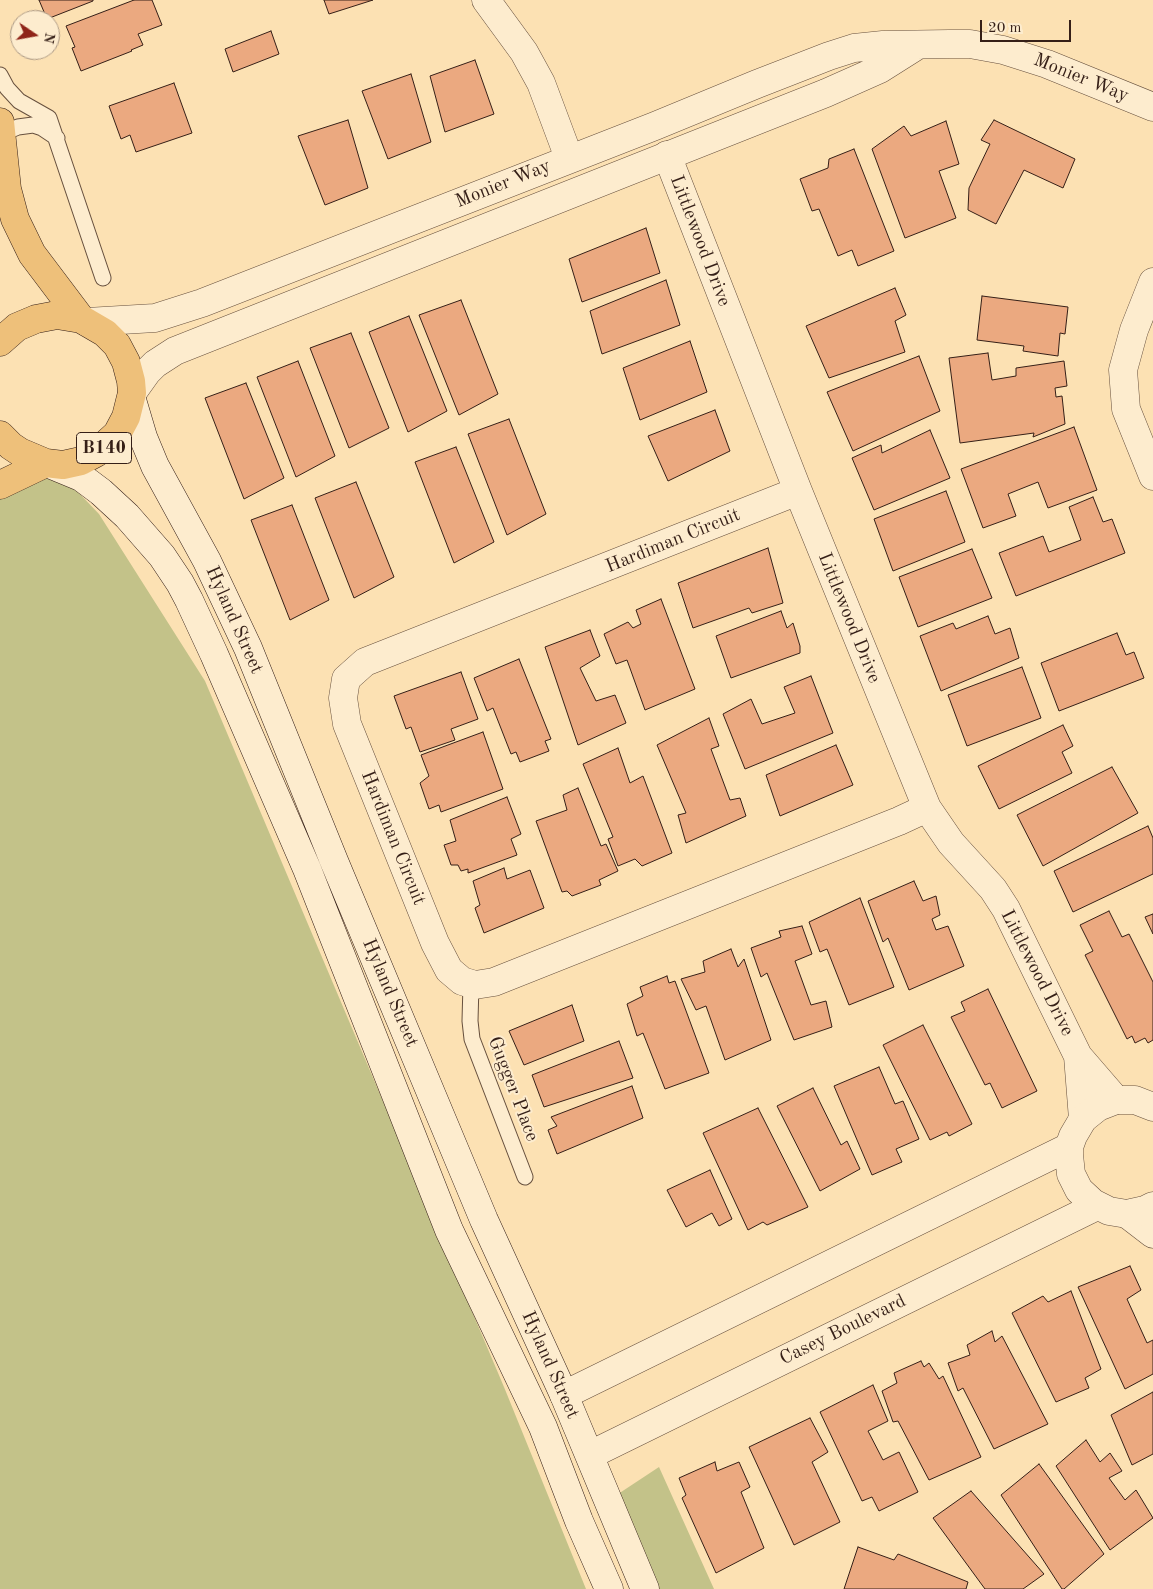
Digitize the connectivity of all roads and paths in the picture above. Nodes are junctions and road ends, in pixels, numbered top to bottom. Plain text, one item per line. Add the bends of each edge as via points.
1 (486, 0) edge
2 (918, 45) junction
3 (0, 75) edge
4 (1153, 107) edge
5 (655, 126) junction
6 (0, 128) edge
7 (56, 138) junction
8 (666, 155) junction
9 (569, 158) junction
10 (582, 189) junction
11 (103, 278) dead end
12 (1153, 282) edge
13 (84, 320) junction
14 (0, 342) edge
15 (132, 397) junction
16 (0, 435) edge
17 (49, 464) junction
18 (1153, 476) edge
19 (0, 486) edge
20 (798, 490) junction
21 (927, 808) junction
22 (471, 984) junction
23 (1078, 1056) junction
24 (1116, 1100) junction
25 (1153, 1107) edge
26 (1083, 1119) junction
27 (1069, 1147) junction
28 (525, 1177) dead end
29 (1097, 1206) junction
30 (1153, 1206) edge
31 (1127, 1214) junction
32 (1153, 1234) edge
33 (564, 1395) junction
34 (554, 1432) junction
35 (590, 1455) junction
36 (609, 1589) edge
37 (626, 1589) edge
38 (645, 1589) edge

1 - 9 street via 524,52 541,83
2 - 4 street, Monier Way via 970,44 1003,50 1047,64
2 - 5 street, Monier Way via 870,46 829,56
2 - 8 street, Monier Way via 850,83
3 - 7 lane via 19,101 49,118
5 - 8 street, Littlewood Drive
5 - 9 street, Monier Way
6 - 7 lane via 33,125
6 - 13 main road via 7,189 15,219 32,254
7 - 11 lane
8 - 10 street, Monier Way
8 - 20 street, Littlewood Drive
9 - 10 street
9 - 13 street, Monier Way via 202,303 155,318
10 - 15 street, Monier Way via 175,351 151,368
12 - 18 street via 1123,370 1126,409
13 - 14 main road via 57,315 36,319 17,327
13 - 15 main road via 105,333 122,354 129,371
15 - 17 main road, B140 via 122,425 105,446 81,461
15 - 33 street, Hyland Street via 155,466 207,561 248,648 484,1220
16 - 17 main road, B140 via 20,452
17 - 19 main road, B140
17 - 34 street, Hyland Street via 81,478 116,505 157,549 180,583 307,869 449,1230
20 - 21 street, Littlewood Drive
20 - 22 street, Hardiman Circuit via 365,662 346,679 343,698 347,724 431,934 449,970
21 - 22 street via 504,979
21 - 23 street, Littlewood Drive via 951,843 993,889 1006,909
22 - 28 lane, Gugger Place via 472,1038
23 - 24 street, Littlewood Drive
23 - 26 street, Littlewood Drive
24 - 25 street via 1136,1100
24 - 26 street via 1098,1107
26 - 27 street
27 - 29 street via 1072,1174 1080,1190
27 - 33 street
29 - 31 street
29 - 35 street, Casey Boulevard
30 - 31 street
31 - 32 street
33 - 34 street
33 - 35 street, Hyland Street
34 - 35 street
34 - 36 street, Hyland Street via 579,1521
34 - 37 street via 577,1474
35 - 38 street, Hyland Street

